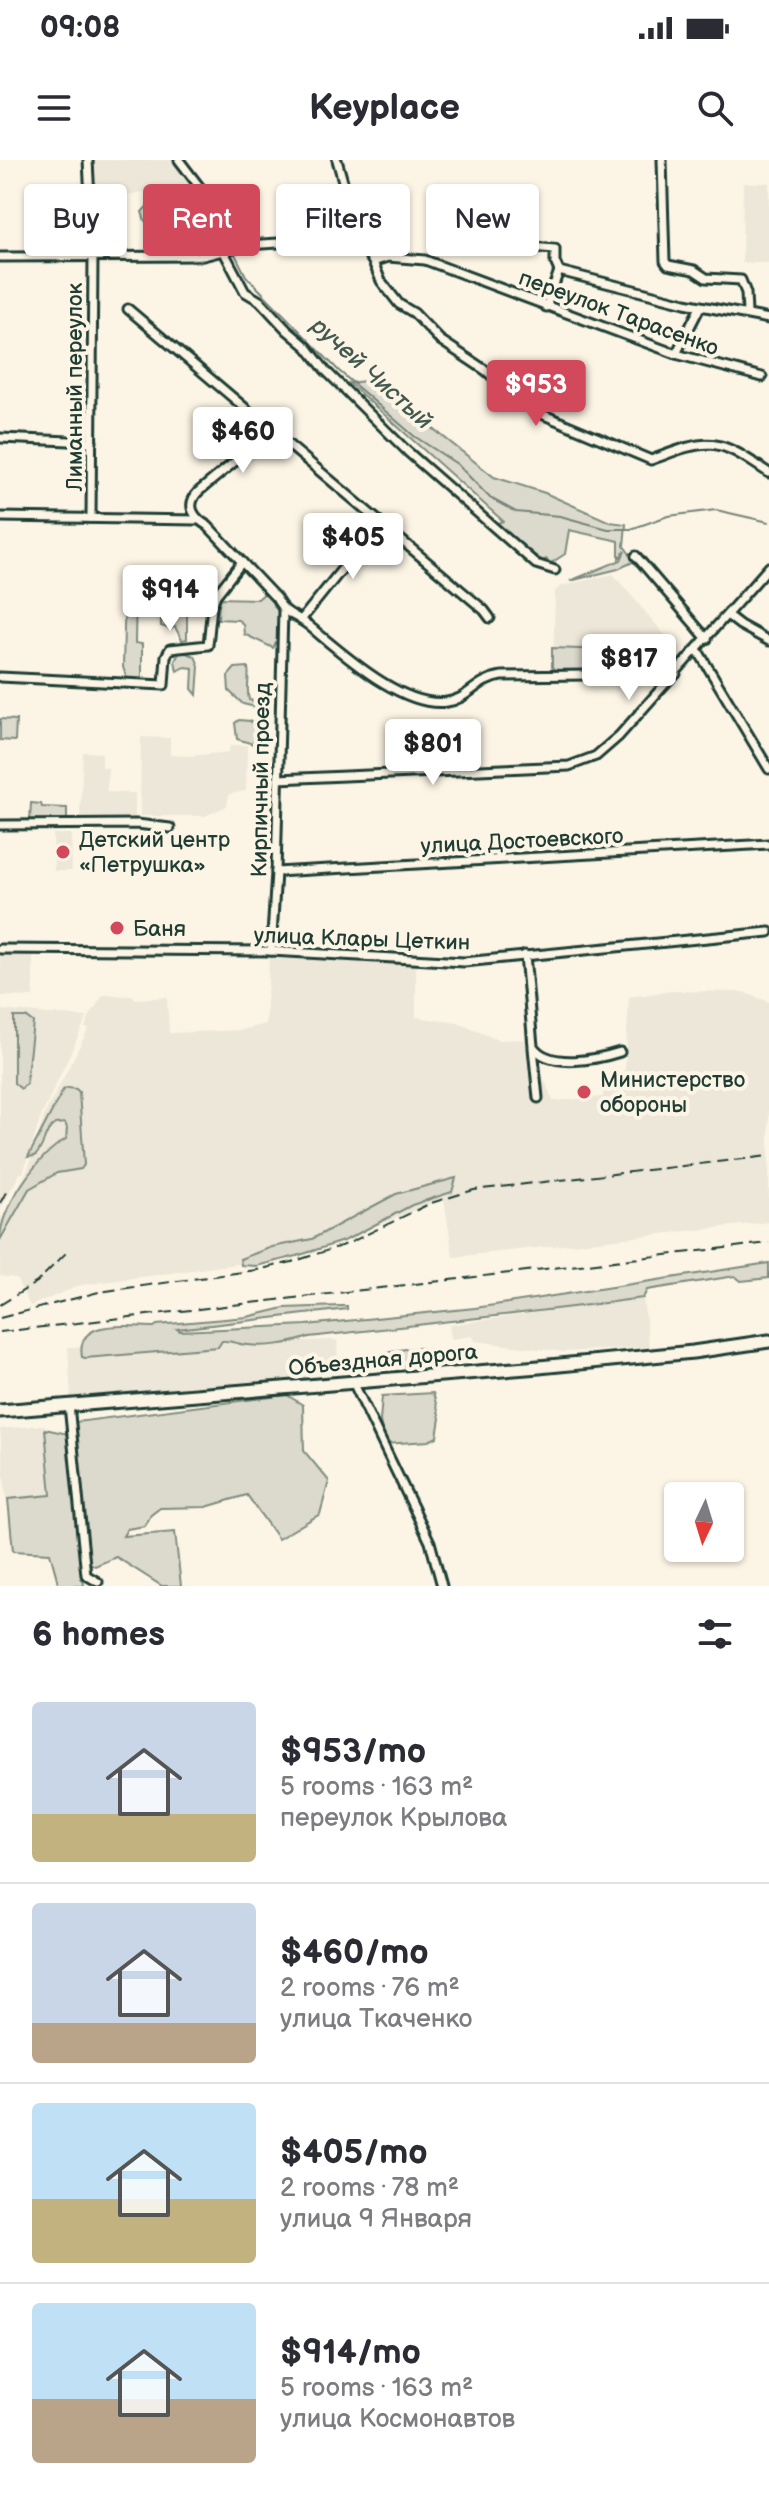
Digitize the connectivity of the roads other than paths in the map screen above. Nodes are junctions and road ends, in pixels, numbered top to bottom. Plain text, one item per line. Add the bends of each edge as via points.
1 (88, 160) edge
2 (179, 160) edge
3 (337, 160) edge
4 (662, 160) edge
5 (197, 184) edge
6 (344, 184) edge
7 (539, 248) edge
8 (203, 256) edge
9 (227, 256) edge
10 (369, 256) edge
11 (0, 257) edge
12 (93, 257) junction
13 (373, 262) junction
14 (559, 271) junction
15 (546, 307) junction
16 (700, 307) junction
17 (128, 309) dead end
18 (747, 313) junction
19 (769, 319) edge
20 (676, 354) junction
21 (762, 377) dead end
22 (273, 430) junction
23 (0, 438) edge
24 (92, 442) junction
25 (769, 473) edge
26 (0, 517) edge
27 (91, 518) junction
28 (197, 520) junction
29 (380, 522) junction
30 (636, 556) dead end
31 (242, 562) junction
32 (769, 567) edge
33 (555, 570) dead end
34 (283, 611) junction
35 (727, 615) junction
36 (490, 618) dead end
37 (301, 620) junction
38 (707, 639) junction
39 (769, 641) edge
40 (697, 649) junction
41 (676, 674) junction
42 (0, 677) edge
43 (769, 769) edge
44 (278, 779) junction
45 (0, 825) edge
46 (170, 828) dead end
47 (769, 844) edge
48 (276, 872) junction
49 (769, 932) edge
50 (0, 949) edge
51 (271, 951) junction
52 (525, 955) junction
53 (533, 1046) junction
54 (620, 1052) dead end
55 (538, 1098) dead end
56 (769, 1341) edge
57 (353, 1382) junction
58 (69, 1405) junction
59 (0, 1411) edge
60 (98, 1582) dead end
61 (442, 1586) edge

1 - 12 street, Лиманный переулок
2 - 5 street
3 - 6 street
4 - 18 street via 665,261 706,278 741,280
7 - 14 street via 555,249
8 - 12 street
9 - 33 street via 245,292 307,347 408,452 536,564
10 - 13 street
11 - 12 street
12 - 24 street, Лиманный переулок
13 - 15 street, переулок Тарасенко via 388,257 425,260
13 - 25 street via 399,304 544,415 651,460 710,442
14 - 15 street
14 - 16 street
15 - 20 street, переулок Тарасенко
16 - 18 street
16 - 20 street
17 - 22 street
18 - 19 street
20 - 21 street, переулок Тарасенко
22 - 28 street via 193,497
22 - 29 street
23 - 24 street
24 - 27 street, Лиманный переулок
26 - 27 street
27 - 28 street
28 - 31 street
29 - 36 street
29 - 37 street
30 - 38 street
31 - 34 street
31 - 42 street via 216,595 208,645 170,649 164,685
32 - 35 street
34 - 37 street
34 - 44 street, Кирпичный проезд
35 - 38 street
35 - 39 street
37 - 41 street via 375,679 435,702 457,699 480,682 502,676
38 - 40 street
40 - 41 street
40 - 43 street
41 - 44 street via 612,743 569,766
44 - 48 street, Кирпичный проезд
45 - 46 street
47 - 48 street, улица Достоевского
48 - 51 street, Кирпичный проезд
49 - 52 street, улица Клары Цеткин
50 - 51 street, улица Клары Цеткин
51 - 52 street, улица Клары Цеткин via 448,962
52 - 53 street
53 - 54 street via 543,1056 577,1061
53 - 55 street
56 - 57 main road, Объездная дорога
57 - 58 main road, Объездная дорога
57 - 61 street via 430,1542
58 - 59 main road, Объездная дорога
58 - 60 street via 86,1575

